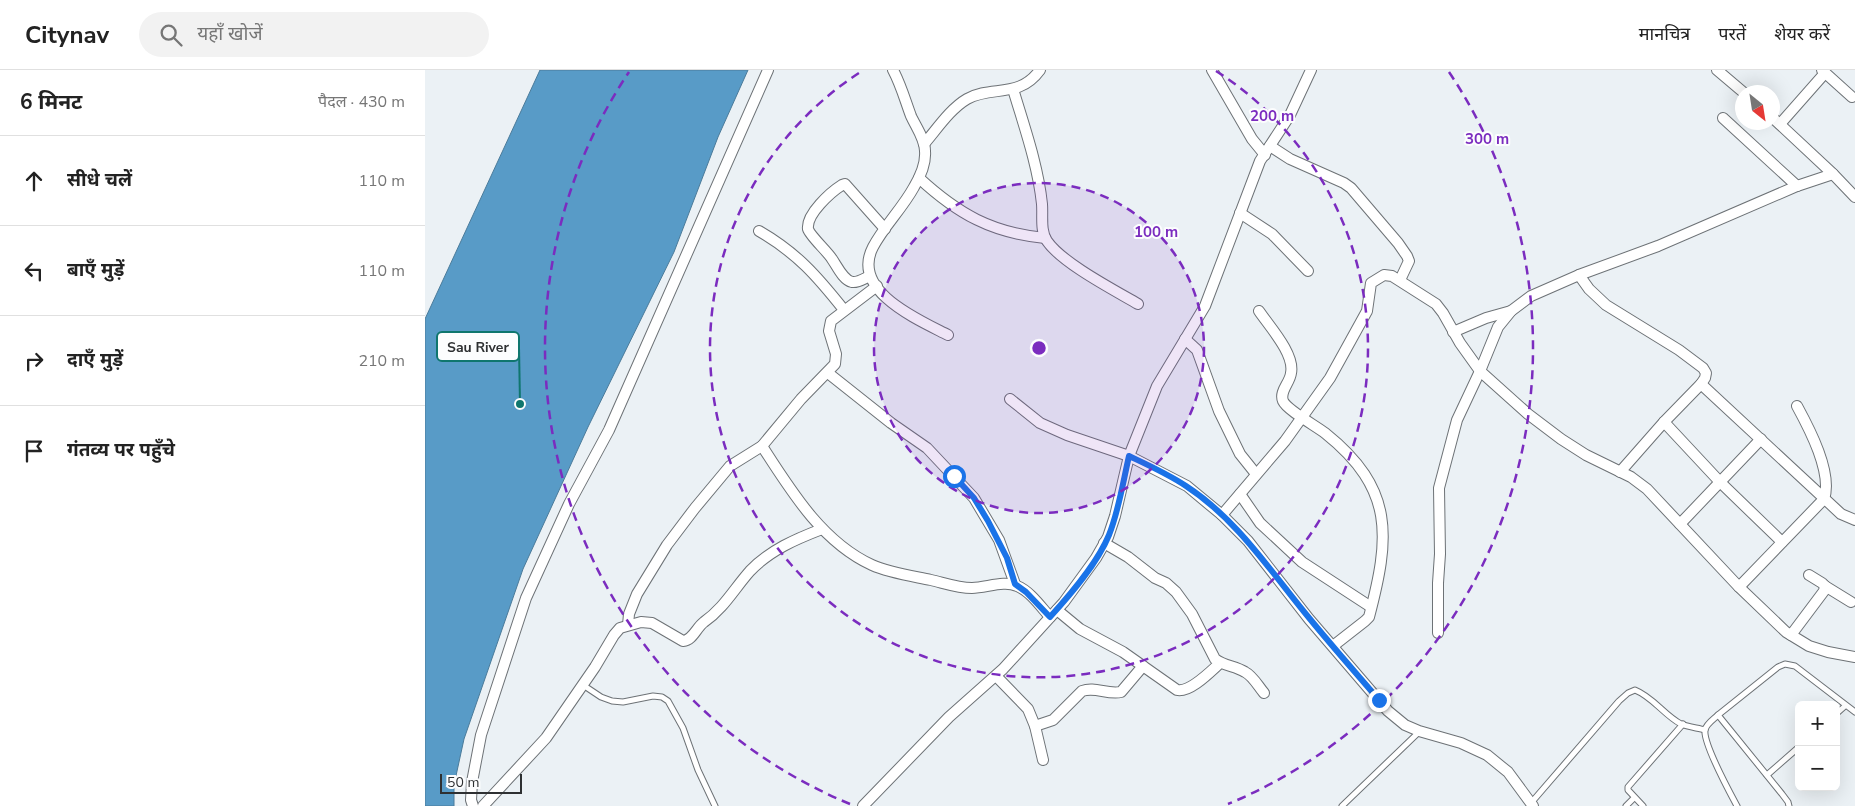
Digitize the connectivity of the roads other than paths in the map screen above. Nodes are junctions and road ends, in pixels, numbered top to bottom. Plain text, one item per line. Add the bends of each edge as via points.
1 (768, 70) edge
2 (893, 70) edge
3 (1040, 70) edge
4 (1212, 70) edge
5 (1311, 70) edge
6 (1717, 70) edge
7 (1823, 71) edge
8 (1735, 85) edge
9 (1013, 89) junction
10 (1852, 97) dead end
11 (1780, 117) edge
12 (1723, 118) dead end
13 (1780, 125) edge
14 (924, 144) junction
15 (1268, 150) junction
16 (1833, 174) junction
17 (919, 178) junction
18 (1797, 186) junction
19 (1855, 197) edge
20 (1240, 213) junction
21 (885, 229) junction
22 (759, 231) dead end
23 (1045, 238) junction
24 (1308, 271) dead end
25 (870, 276) junction
26 (1579, 276) junction
27 (1400, 280) junction
28 (877, 286) junction
29 (1138, 304) dead end
30 (844, 310) junction
31 (1259, 311) dead end
32 (1511, 311) junction
33 (1453, 332) junction
34 (948, 335) dead end
35 (1185, 339) junction
36 (1480, 371) junction
37 (828, 372) junction
38 (1701, 384) junction
39 (1010, 399) dead end
40 (1797, 406) dead end
41 (1303, 417) junction
42 (1663, 422) junction
43 (1761, 439) junction
44 (762, 446) junction
45 (1129, 456) junction
46 (1620, 472) junction
47 (1256, 474) junction
48 (1720, 482) junction
49 (1239, 494) junction
50 (1824, 499) junction
51 (1222, 515) junction
52 (1855, 520) edge
53 (1680, 524) junction
54 (822, 529) junction
55 (1782, 542) junction
56 (1104, 543) junction
57 (1809, 575) dead end
58 (1015, 584) junction
59 (1825, 586) junction
60 (1739, 587) junction
61 (1851, 602) dead end
62 (1371, 607) junction
63 (1053, 614) junction
64 (627, 625) junction
65 (1438, 634) dead end
66 (1791, 635) junction
67 (1333, 646) junction
68 (1855, 657) edge
69 (1221, 663) junction
70 (1143, 666) junction
71 (996, 676) junction
72 (583, 685) junction
73 (1264, 693) dead end
74 (1845, 706) junction
75 (1840, 710) edge
76 (1855, 712) edge
77 (1718, 715) junction
78 (1683, 724) junction
79 (1035, 726) junction
80 (1705, 730) junction
81 (1419, 731) junction
82 (1795, 750) edge
83 (1043, 760) dead end
84 (1767, 775) junction
85 (1634, 798) junction
86 (1533, 805) edge
87 (473, 806) edge
88 (483, 806) edge
89 (715, 806) edge
90 (863, 806) edge
91 (1342, 806) edge
92 (1626, 806) edge
93 (1643, 806) edge
94 (1737, 806) edge
95 (1789, 806) edge

1 - 87 street via 609,430 569,504 525,598 481,736 472,782
2 - 14 street
3 - 9 street via 1035,77
4 - 15 street via 1252,139
5 - 15 street via 1290,115
6 - 8 street
7 - 10 street
7 - 11 street
9 - 14 street via 968,98
9 - 23 street via 1041,194
12 - 18 street
13 - 16 street
14 - 17 street
15 - 20 street
15 - 27 street via 1351,188 1407,256 1409,261
16 - 18 street
16 - 19 street
17 - 21 street
17 - 23 street via 942,200 981,222 1004,231
18 - 26 street
20 - 24 street via 1272,234
20 - 35 street via 1205,306
21 - 25 street via 868,259
21 - 25 street via 845,184 825,197 809,226 811,234 850,281 857,282
22 - 30 street via 803,262
23 - 29 street via 1076,266
25 - 28 street
26 - 32 street via 1531,296
26 - 38 street via 1606,304 1703,368 1705,374
27 - 33 street via 1436,304
27 - 41 street via 1384,275 1371,284 1367,311 1330,378
28 - 30 street
28 - 34 street via 905,314
30 - 37 street via 829,325 837,359
31 - 41 street via 1280,340 1292,365 1282,395 1283,402
32 - 33 street
32 - 36 street via 1498,328
33 - 36 street
35 - 45 street via 1157,386
35 - 47 street via 1197,350 1219,411 1240,454
36 - 46 street via 1561,439
36 - 65 street via 1457,420 1439,488
37 - 44 street
37 - 58 street via 927,448 974,498 999,540
38 - 42 street
38 - 43 street
39 - 45 street via 1046,426
40 - 50 street via 1816,443 1827,483
41 - 47 street
41 - 62 street via 1351,455 1373,488 1380,509 1384,540
42 - 46 street
42 - 48 street
43 - 48 street
43 - 50 street
44 - 54 street
44 - 64 street via 730,466 673,537 637,594
45 - 51 street via 1187,486
45 - 56 street via 1115,516
46 - 53 street via 1647,489
47 - 49 street
48 - 53 street
48 - 55 street
49 - 51 street
49 - 62 street via 1260,523 1302,562
50 - 52 street via 1841,514
50 - 55 street
51 - 67 street via 1248,541
53 - 60 street
54 - 58 street via 858,558 895,572 965,587
54 - 64 street via 768,556 751,571 727,602 697,627 688,641 652,623
55 - 60 street
56 - 63 street
56 - 69 street via 1176,592 1192,614 1215,659
57 - 59 street
58 - 63 street
59 - 61 street
59 - 66 street
60 - 66 street
62 - 67 street via 1369,617
63 - 70 street
63 - 71 street
64 - 72 street via 614,635
66 - 68 street via 1809,646
67 - 81 street via 1388,711 1405,725
69 - 70 street via 1181,691
69 - 73 street via 1245,671
70 - 79 street via 1121,692 1087,689 1053,720
71 - 79 street via 1028,709
71 - 90 street via 949,717
72 - 88 street via 546,738
72 - 89 lane via 612,701 653,696 668,701 683,728 697,770
74 - 75 lane
74 - 76 lane
74 - 77 lane via 1795,666 1785,664
77 - 80 lane
77 - 84 lane
78 - 80 lane
78 - 85 lane via 1628,787
78 - 86 lane via 1643,694 1635,690 1628,693
79 - 83 street
80 - 94 lane
81 - 86 street via 1461,742 1487,755 1508,772
81 - 91 lane
82 - 84 lane
84 - 95 lane
85 - 92 lane
85 - 93 lane

